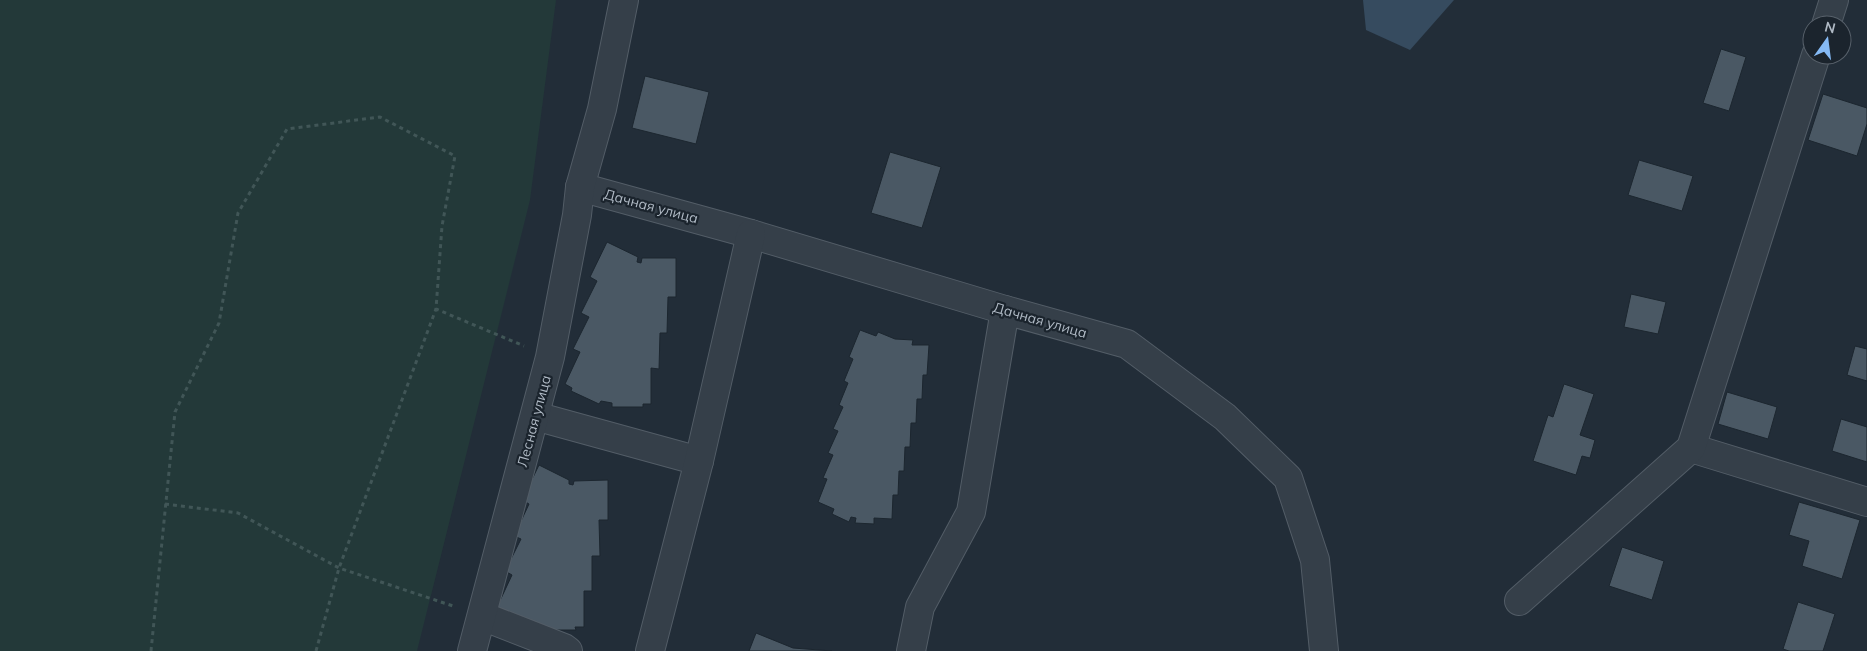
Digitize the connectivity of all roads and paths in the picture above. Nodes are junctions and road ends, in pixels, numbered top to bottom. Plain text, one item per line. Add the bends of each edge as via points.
1 (624, 0) edge
2 (1834, 0) edge
3 (1829, 15) edge
4 (1813, 65) edge
5 (580, 187) junction
6 (751, 234) junction
7 (436, 308) junction
8 (1005, 310) junction
9 (550, 357) junction
10 (535, 416) junction
11 (1691, 448) junction
12 (699, 461) junction
13 (1867, 502) edge
14 (165, 504) junction
15 (338, 568) junction
16 (1519, 601) dead end
17 (482, 616) junction
18 (151, 651) edge
19 (316, 651) edge
20 (472, 651) edge
21 (568, 651) edge
22 (650, 651) edge
23 (910, 651) edge
24 (1324, 651) edge

1 - 5 street, Лесная улица via 602,109
2 - 3 street
4 - 11 street
5 - 6 street, Дачная улица
5 - 9 street, Лесная улица
6 - 8 street, Дачная улица
6 - 12 street
7 - 9 path
7 - 14 path via 442,226 455,156 380,117 287,129 238,212 219,323 175,412
7 - 15 path
8 - 23 street via 971,512 920,607
8 - 24 street, Дачная улица via 1128,344 1225,417 1288,478 1315,560
9 - 10 street, Лесная улица
10 - 12 street
10 - 17 street, Лесная улица
11 - 13 street
11 - 16 street
12 - 22 street
14 - 15 path via 238,513
14 - 18 path
15 - 17 path
15 - 19 path
17 - 20 street, Лесная улица
17 - 21 street

